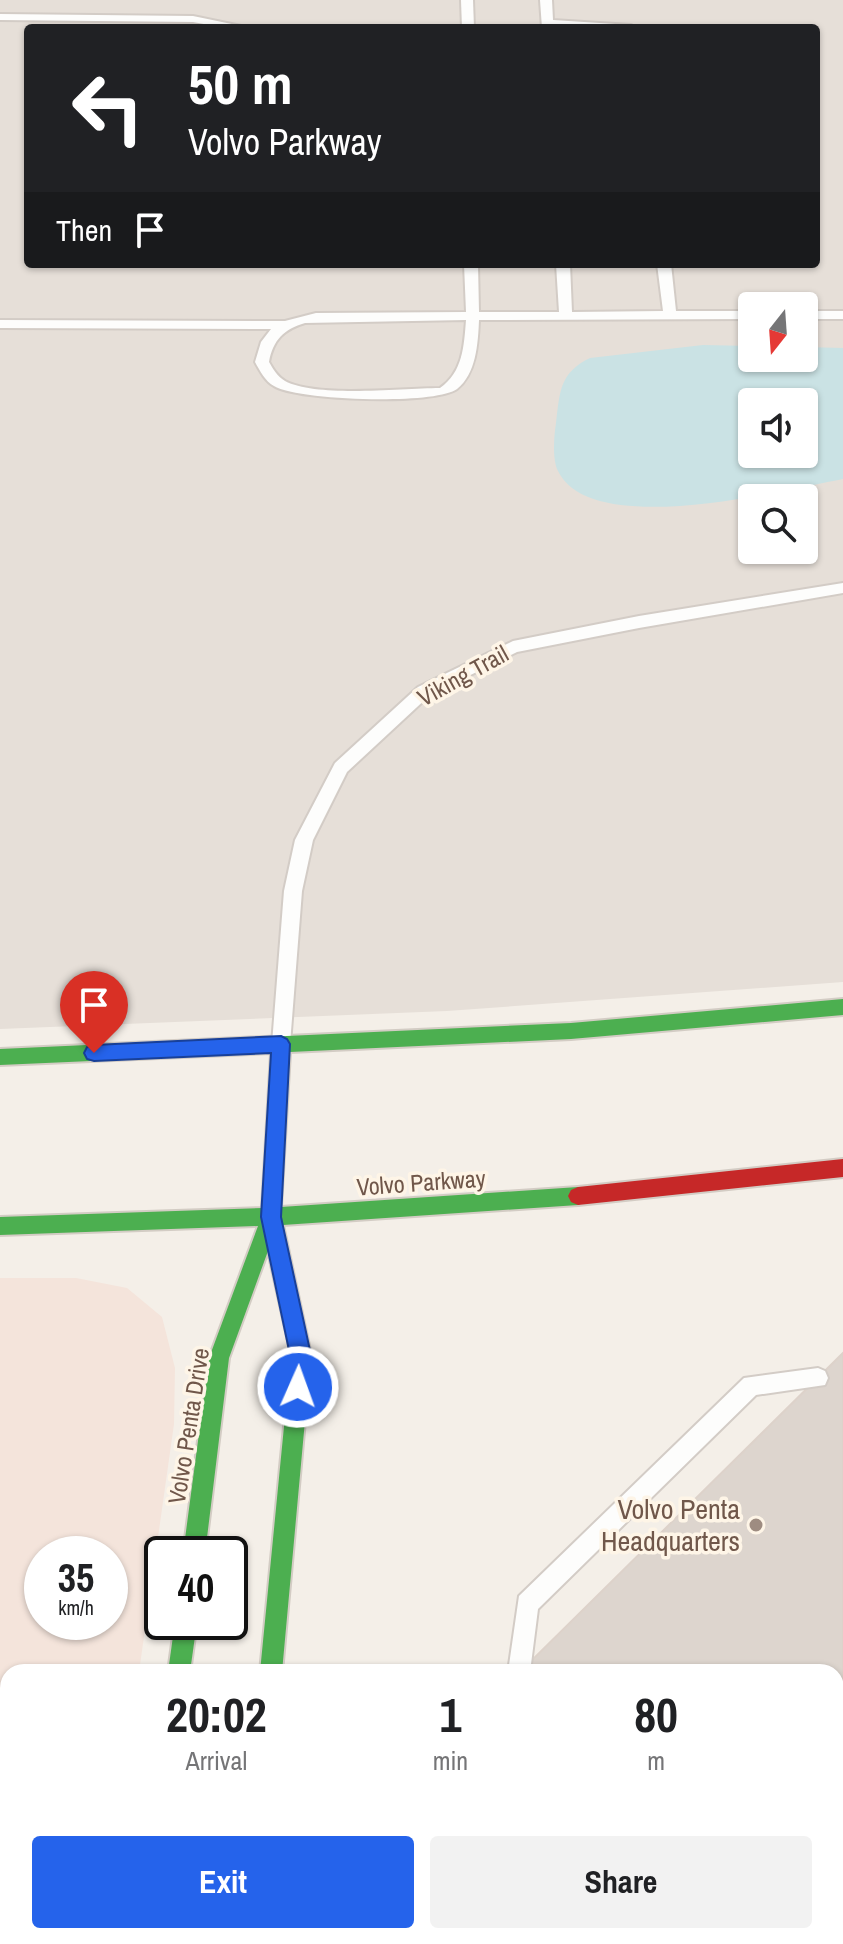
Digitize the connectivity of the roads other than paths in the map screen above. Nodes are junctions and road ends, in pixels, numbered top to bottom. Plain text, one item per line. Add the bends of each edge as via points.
1 (467, 0) edge
2 (546, 0) edge
3 (0, 17) edge
4 (222, 24) edge
5 (468, 24) edge
6 (548, 24) edge
7 (471, 268) edge
8 (563, 268) edge
9 (664, 268) edge
10 (738, 315) edge
11 (818, 315) edge
12 (843, 315) edge
13 (471, 316) junction
14 (566, 316) junction
15 (670, 316) junction
16 (0, 324) edge
17 (285, 325) junction
18 (843, 588) edge
19 (843, 1007) edge
20 (281, 1044) junction
21 (0, 1057) edge
22 (843, 1168) edge
23 (271, 1217) junction
24 (0, 1226) edge
25 (818, 1378) dead end
26 (196, 1536) edge
27 (183, 1640) edge
28 (180, 1664) edge
29 (272, 1664) edge
30 (520, 1664) edge

1 - 5 lane
2 - 6 lane
3 - 4 lane via 193,19
7 - 13 lane
8 - 14 lane
9 - 15 lane
10 - 15 lane
11 - 12 lane
13 - 14 lane
13 - 17 lane via 316,317
13 - 17 lane via 469,363 453,388 443,392 312,392 280,384 262,362 268,338
14 - 15 lane
16 - 17 lane
18 - 20 lane, Viking Trail via 513,647 424,691 341,768 304,840 293,891
19 - 20 main road via 571,1031
20 - 21 main road
20 - 23 main road, Volvo Penta Drive
22 - 23 main road, Volvo Parkway via 605,1193
23 - 24 main road, Volvo Parkway
23 - 26 main road, Volvo Penta Drive via 219,1358
23 - 29 main road, Volvo Penta Drive via 301,1355
25 - 30 lane via 751,1385 527,1604
27 - 28 main road

